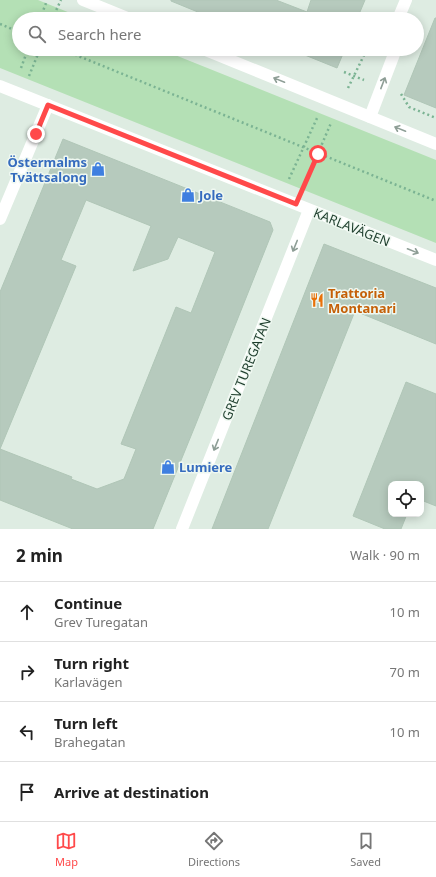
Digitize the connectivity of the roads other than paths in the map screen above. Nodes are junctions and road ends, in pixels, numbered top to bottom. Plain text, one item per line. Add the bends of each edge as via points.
1 (406, 0) edge
2 (89, 1) edge
3 (114, 12) edge
4 (401, 12) edge
5 (220, 56) edge
6 (393, 56) edge
7 (0, 86) edge
8 (48, 105) junction
9 (370, 117) junction
10 (436, 144) edge
11 (309, 210) junction
12 (0, 219) edge
13 (436, 260) edge
14 (182, 529) edge

1 - 4 street
2 - 3 street
9 -> 5 street
9 -> 6 street
7 - 8 street, KARLAVÄGEN
8 - 11 street, KARLAVÄGEN
8 - 12 street
10 -> 9 street
11 -> 13 street, KARLAVÄGEN
11 -> 14 street, GREV TUREGATAN

